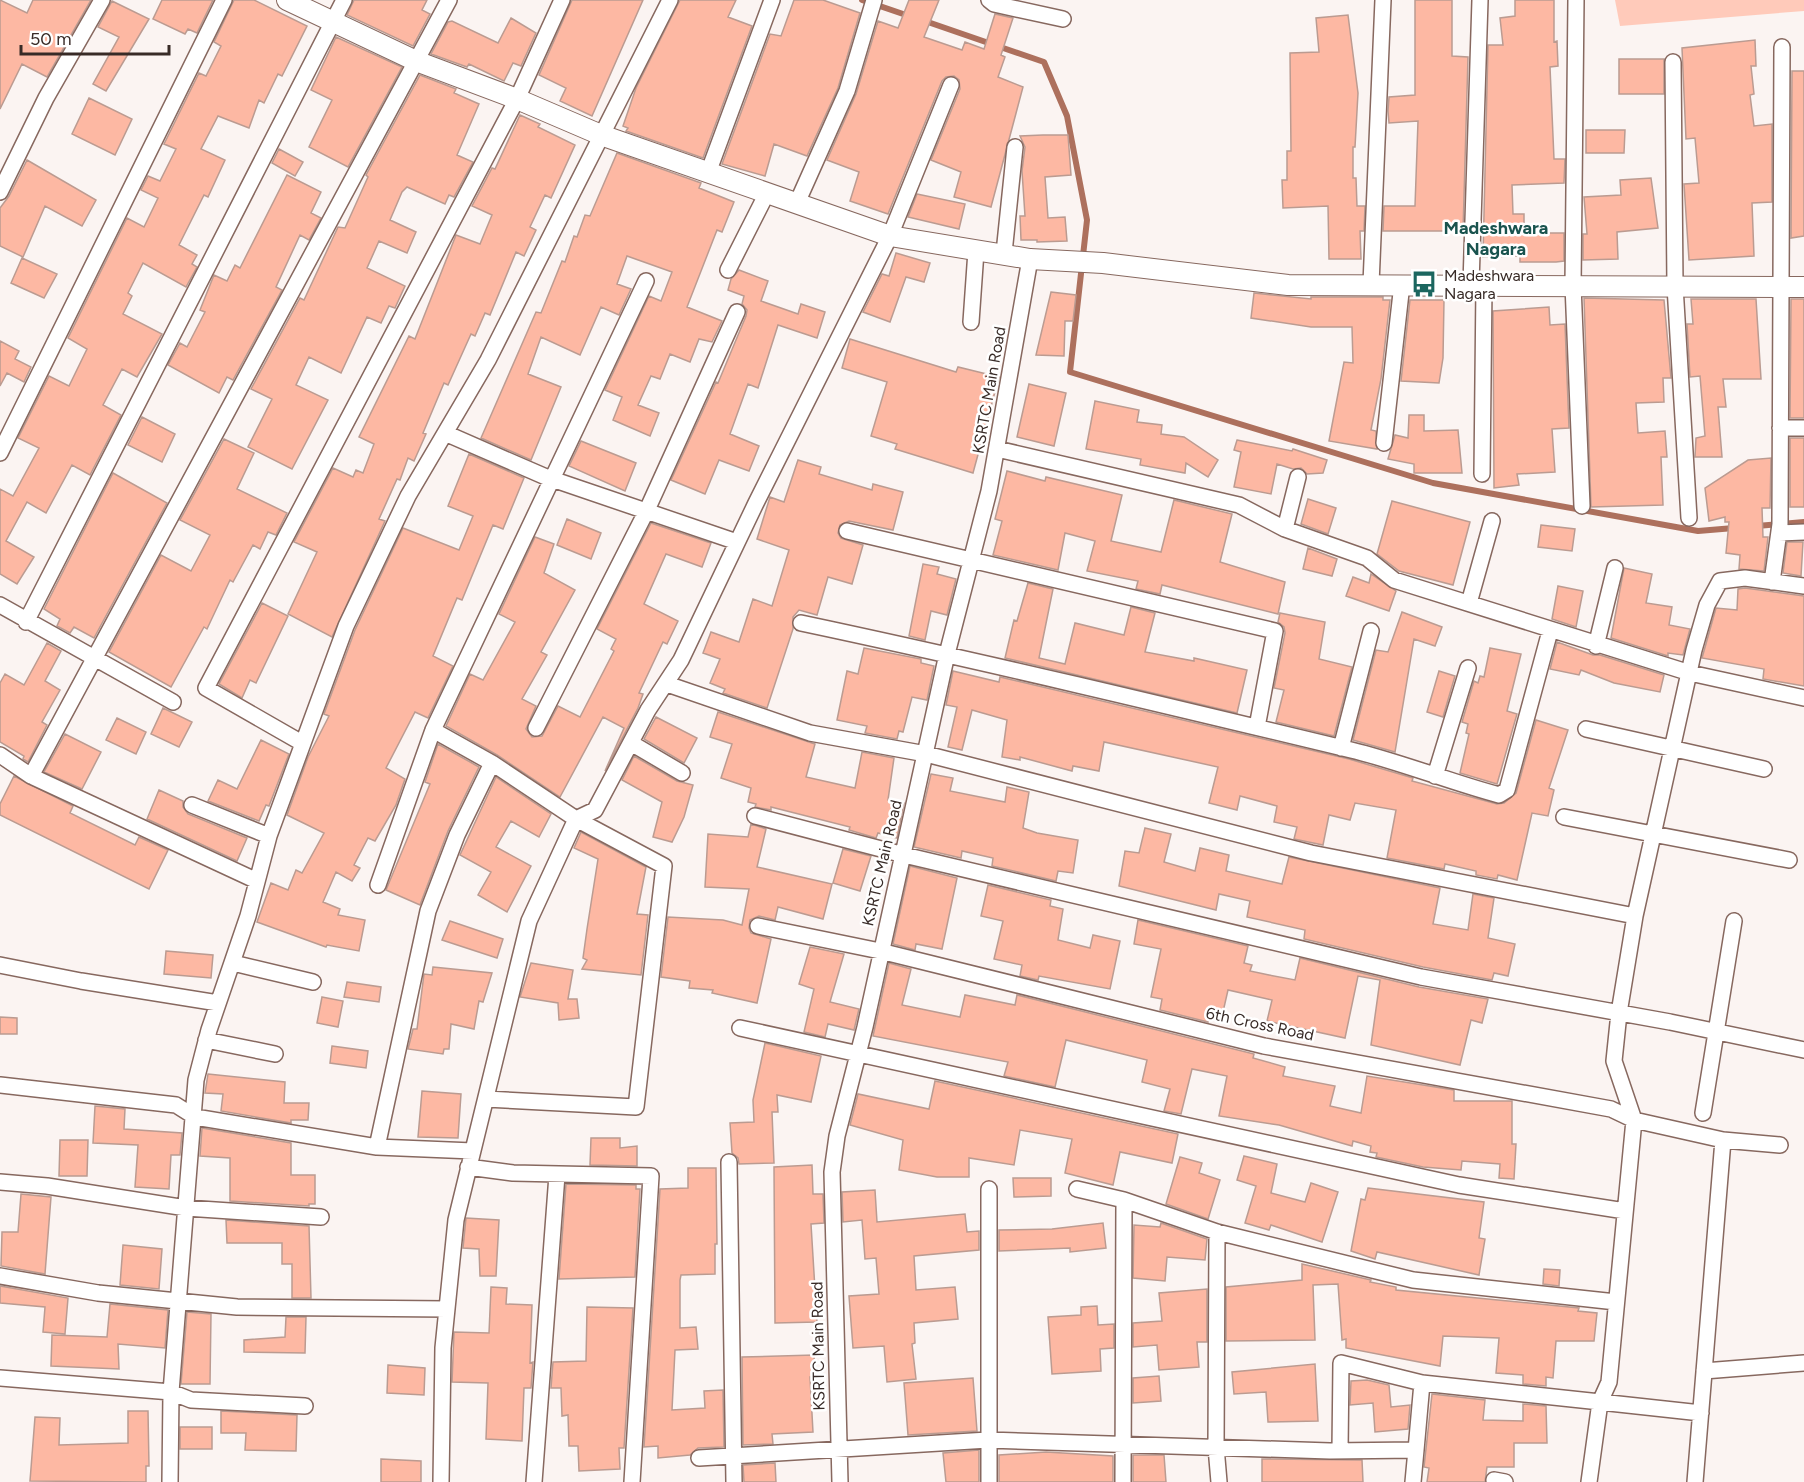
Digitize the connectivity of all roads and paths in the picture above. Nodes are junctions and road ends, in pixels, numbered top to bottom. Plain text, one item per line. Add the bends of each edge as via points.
1 (102, 0) edge
2 (224, 0) edge
3 (287, 0) edge
4 (344, 0) edge
5 (449, 0) edge
6 (562, 0) edge
7 (670, 0) edge
8 (772, 0) edge
9 (989, 0) edge
10 (1383, 0) edge
11 (1480, 0) edge
12 (1576, 0) edge
13 (872, 7) edge
14 (1063, 19) dead end
15 (334, 21) junction
16 (1782, 47) dead end
17 (417, 61) junction
18 (1673, 62) dead end
19 (951, 85) dead end
20 (517, 99) junction
21 (601, 135) junction
22 (1015, 147) dead end
23 (708, 173) junction
24 (0, 192) edge
25 (767, 193) junction
26 (796, 203) junction
27 (890, 236) junction
28 (976, 251) junction
29 (1004, 253) junction
30 (1030, 259) junction
31 (728, 270) dead end
32 (646, 280) dead end
33 (1371, 284) junction
34 (1402, 284) junction
35 (1478, 284) junction
36 (1574, 285) junction
37 (1675, 286) junction
38 (1779, 286) junction
39 (1804, 286) edge
40 (737, 312) dead end
41 (971, 322) dead end
42 (1780, 428) junction
43 (1804, 428) edge
44 (445, 433) junction
45 (1384, 444) dead end
46 (997, 448) junction
47 (0, 453) edge
48 (1482, 474) dead end
49 (1298, 477) dead end
50 (553, 479) junction
51 (1582, 506) dead end
52 (647, 510) junction
53 (1689, 518) dead end
54 (1492, 520) dead end
55 (1285, 529) junction
56 (1779, 529) junction
57 (847, 531) dead end
58 (1804, 532) edge
59 (737, 542) junction
60 (972, 558) junction
61 (1615, 568) dead end
62 (1772, 582) junction
63 (1804, 586) edge
64 (1469, 603) junction
65 (0, 605) edge
66 (26, 622) junction
67 (801, 623) dead end
68 (1371, 631) dead end
69 (1550, 631) junction
70 (1596, 646) junction
71 (947, 654) junction
72 (94, 658) junction
73 (1468, 668) dead end
74 (1690, 673) junction
75 (667, 684) junction
76 (1804, 698) edge
77 (173, 702) dead end
78 (1257, 727) junction
79 (536, 728) dead end
80 (1586, 729) dead end
81 (433, 730) junction
82 (302, 743) junction
83 (631, 743) junction
84 (1341, 748) junction
85 (1673, 749) junction
86 (926, 754) junction
87 (0, 755) edge
88 (492, 764) junction
89 (1764, 769) dead end
90 (682, 773) dead end
91 (31, 776) junction
92 (1435, 776) junction
93 (192, 805) dead end
94 (755, 816) dead end
95 (1564, 817) dead end
96 (576, 819) junction
97 (1654, 832) junction
98 (269, 836) junction
99 (904, 855) junction
100 (1789, 860) dead end
101 (257, 881) junction
102 (378, 885) dead end
103 (1635, 916) junction
104 (1734, 921) dead end
105 (758, 926) dead end
106 (880, 951) junction
107 (233, 963) junction
108 (0, 965) edge
109 (313, 982) dead end
110 (218, 1003) junction
111 (1619, 1013) junction
112 (740, 1028) dead end
113 (1716, 1032) junction
114 (206, 1040) junction
115 (1804, 1050) edge
116 (858, 1052) junction
117 (275, 1054) dead end
118 (0, 1085) edge
119 (486, 1099) junction
120 (1703, 1113) dead end
121 (195, 1117) junction
122 (1634, 1120) junction
123 (1723, 1140) junction
124 (1780, 1145) dead end
125 (377, 1147) junction
126 (473, 1151) junction
127 (729, 1162) dead end
128 (468, 1167) junction
129 (557, 1175) junction
130 (0, 1182) edge
131 (1077, 1188) dead end
132 (989, 1189) dead end
133 (1124, 1200) junction
134 (186, 1208) junction
135 (1625, 1211) junction
136 (321, 1217) dead end
137 (1217, 1232) junction
138 (0, 1276) edge
139 (178, 1301) junction
140 (1616, 1302) junction
141 (447, 1309) junction
142 (1804, 1363) edge
143 (1704, 1371) junction
144 (0, 1378) edge
145 (1422, 1383) junction
146 (171, 1392) junction
147 (1600, 1402) junction
148 (305, 1406) dead end
149 (1701, 1413) junction
150 (988, 1440) junction
151 (1123, 1444) junction
152 (1216, 1447) junction
153 (839, 1448) junction
154 (1340, 1450) junction
155 (1416, 1450) junction
156 (733, 1455) junction
157 (699, 1458) dead end
158 (170, 1482) edge
159 (441, 1482) edge
160 (534, 1482) edge
161 (632, 1482) edge
162 (734, 1482) edge
163 (840, 1482) edge
164 (989, 1482) edge
165 (1124, 1482) edge
166 (1219, 1482) edge
167 (1413, 1482) edge
168 (1589, 1482) edge
169 (1695, 1482) edge

1 - 24 street via 46,98
2 - 47 street
3 - 15 street
4 - 15 street
5 - 17 street
6 - 20 street
7 - 21 street
8 - 23 street
9 - 14 street
10 - 33 street
11 - 35 street
12 - 36 street
13 - 26 street via 847,91
15 - 17 street
15 - 66 street
16 - 38 street
17 - 20 street
17 - 72 street
18 - 37 street
19 - 27 street
20 - 21 street
20 - 82 street via 206,688
21 - 23 street
21 - 44 street via 488,360
22 - 29 street
23 - 25 street
25 - 26 street
25 - 31 street
26 - 27 street
27 - 28 street
27 - 59 street
28 - 29 street
28 - 41 street
29 - 30 street
30 - 33 street via 1103,263 1288,285
30 - 46 street, KSRTC Main Road
32 - 50 street
33 - 34 street
34 - 35 street
34 - 45 street
35 - 36 street
35 - 48 street
36 - 37 street
36 - 51 street
37 - 38 street
37 - 53 street
38 - 39 street
38 - 42 street
40 - 52 street
42 - 43 street
42 - 56 street
44 - 50 street
44 - 82 street via 408,496 346,626
46 - 55 street via 1239,505
46 - 60 street, KSRTC Main Road
49 - 55 street
50 - 52 street
50 - 81 street
52 - 59 street
52 - 79 street
54 - 64 street
55 - 64 street via 1367,558 1394,580
56 - 58 street
56 - 62 street
57 - 60 street
59 - 75 street
60 - 71 street, KSRTC Main Road
60 - 78 street via 1275,631
61 - 70 street
62 - 63 street
62 - 74 street via 1746,578 1720,581 1707,605
64 - 69 street
65 - 66 street
66 - 72 street
67 - 71 street
68 - 84 street
69 - 70 street
69 - 92 street via 1507,790 1499,795
70 - 74 street
71 - 78 street
71 - 86 street, KSRTC Main Road
72 - 77 street
72 - 91 street
73 - 92 street
74 - 76 street
74 - 85 street
75 - 83 street
75 - 86 street via 810,733
78 - 84 street
80 - 85 street
81 - 88 street
81 - 102 street
82 - 98 street
83 - 90 street
83 - 96 street via 595,810
84 - 92 street
85 - 89 street
85 - 97 street
86 - 99 street, KSRTC Main Road
86 - 103 street via 1311,853
87 - 91 street
88 - 96 street
88 - 125 street via 457,835 428,911
91 - 101 street
93 - 98 street
94 - 99 street
95 - 97 street
96 - 119 street via 529,921
96 - 119 street via 664,866 636,1107
97 - 100 street
97 - 103 street
98 - 101 street
99 - 106 street, KSRTC Main Road
99 - 111 street via 1421,978
101 - 107 street
103 - 111 street
104 - 113 street
105 - 106 street, 6th Cross Road
106 - 116 street, KSRTC Main Road
106 - 122 street, 6th Cross Road via 1264,1046 1611,1109
107 - 109 street
107 - 110 street
108 - 110 street
110 - 114 street
111 - 113 street
111 - 122 street via 1614,1062
112 - 116 street
113 - 115 street
113 - 120 street
114 - 117 street
114 - 121 street via 196,1080
116 - 135 street via 1459,1185
116 - 153 street, KSRTC Main Road via 832,1172
118 - 121 street via 176,1105
119 - 126 street
121 - 125 street
121 - 134 street
122 - 123 street, 6th Cross Road
122 - 135 street
123 - 124 street, 6th Cross Road
123 - 143 street
125 - 126 street
126 - 128 street
127 - 156 street
128 - 129 street
128 - 141 street via 456,1220
129 - 160 street
129 - 161 street via 651,1176
130 - 134 street
131 - 133 street
132 - 150 street
133 - 137 street
133 - 151 street
134 - 136 street
134 - 139 street
135 - 140 street
137 - 140 street via 1413,1280
137 - 152 street
138 - 139 street via 98,1293
139 - 141 street via 237,1307
139 - 146 street
140 - 147 street via 1609,1382
141 - 159 street
142 - 143 street
143 - 149 street
144 - 146 street
145 - 147 street
145 - 154 street via 1341,1363
145 - 155 street
146 - 148 street via 191,1400
146 - 158 street
147 - 149 street
147 - 168 street
149 - 169 street
150 - 151 street
150 - 153 street
150 - 164 street
151 - 152 street
151 - 165 street
152 - 154 street
152 - 166 street
153 - 156 street
153 - 163 street, KSRTC Main Road
154 - 155 street
155 - 167 street
156 - 157 street
156 - 162 street

